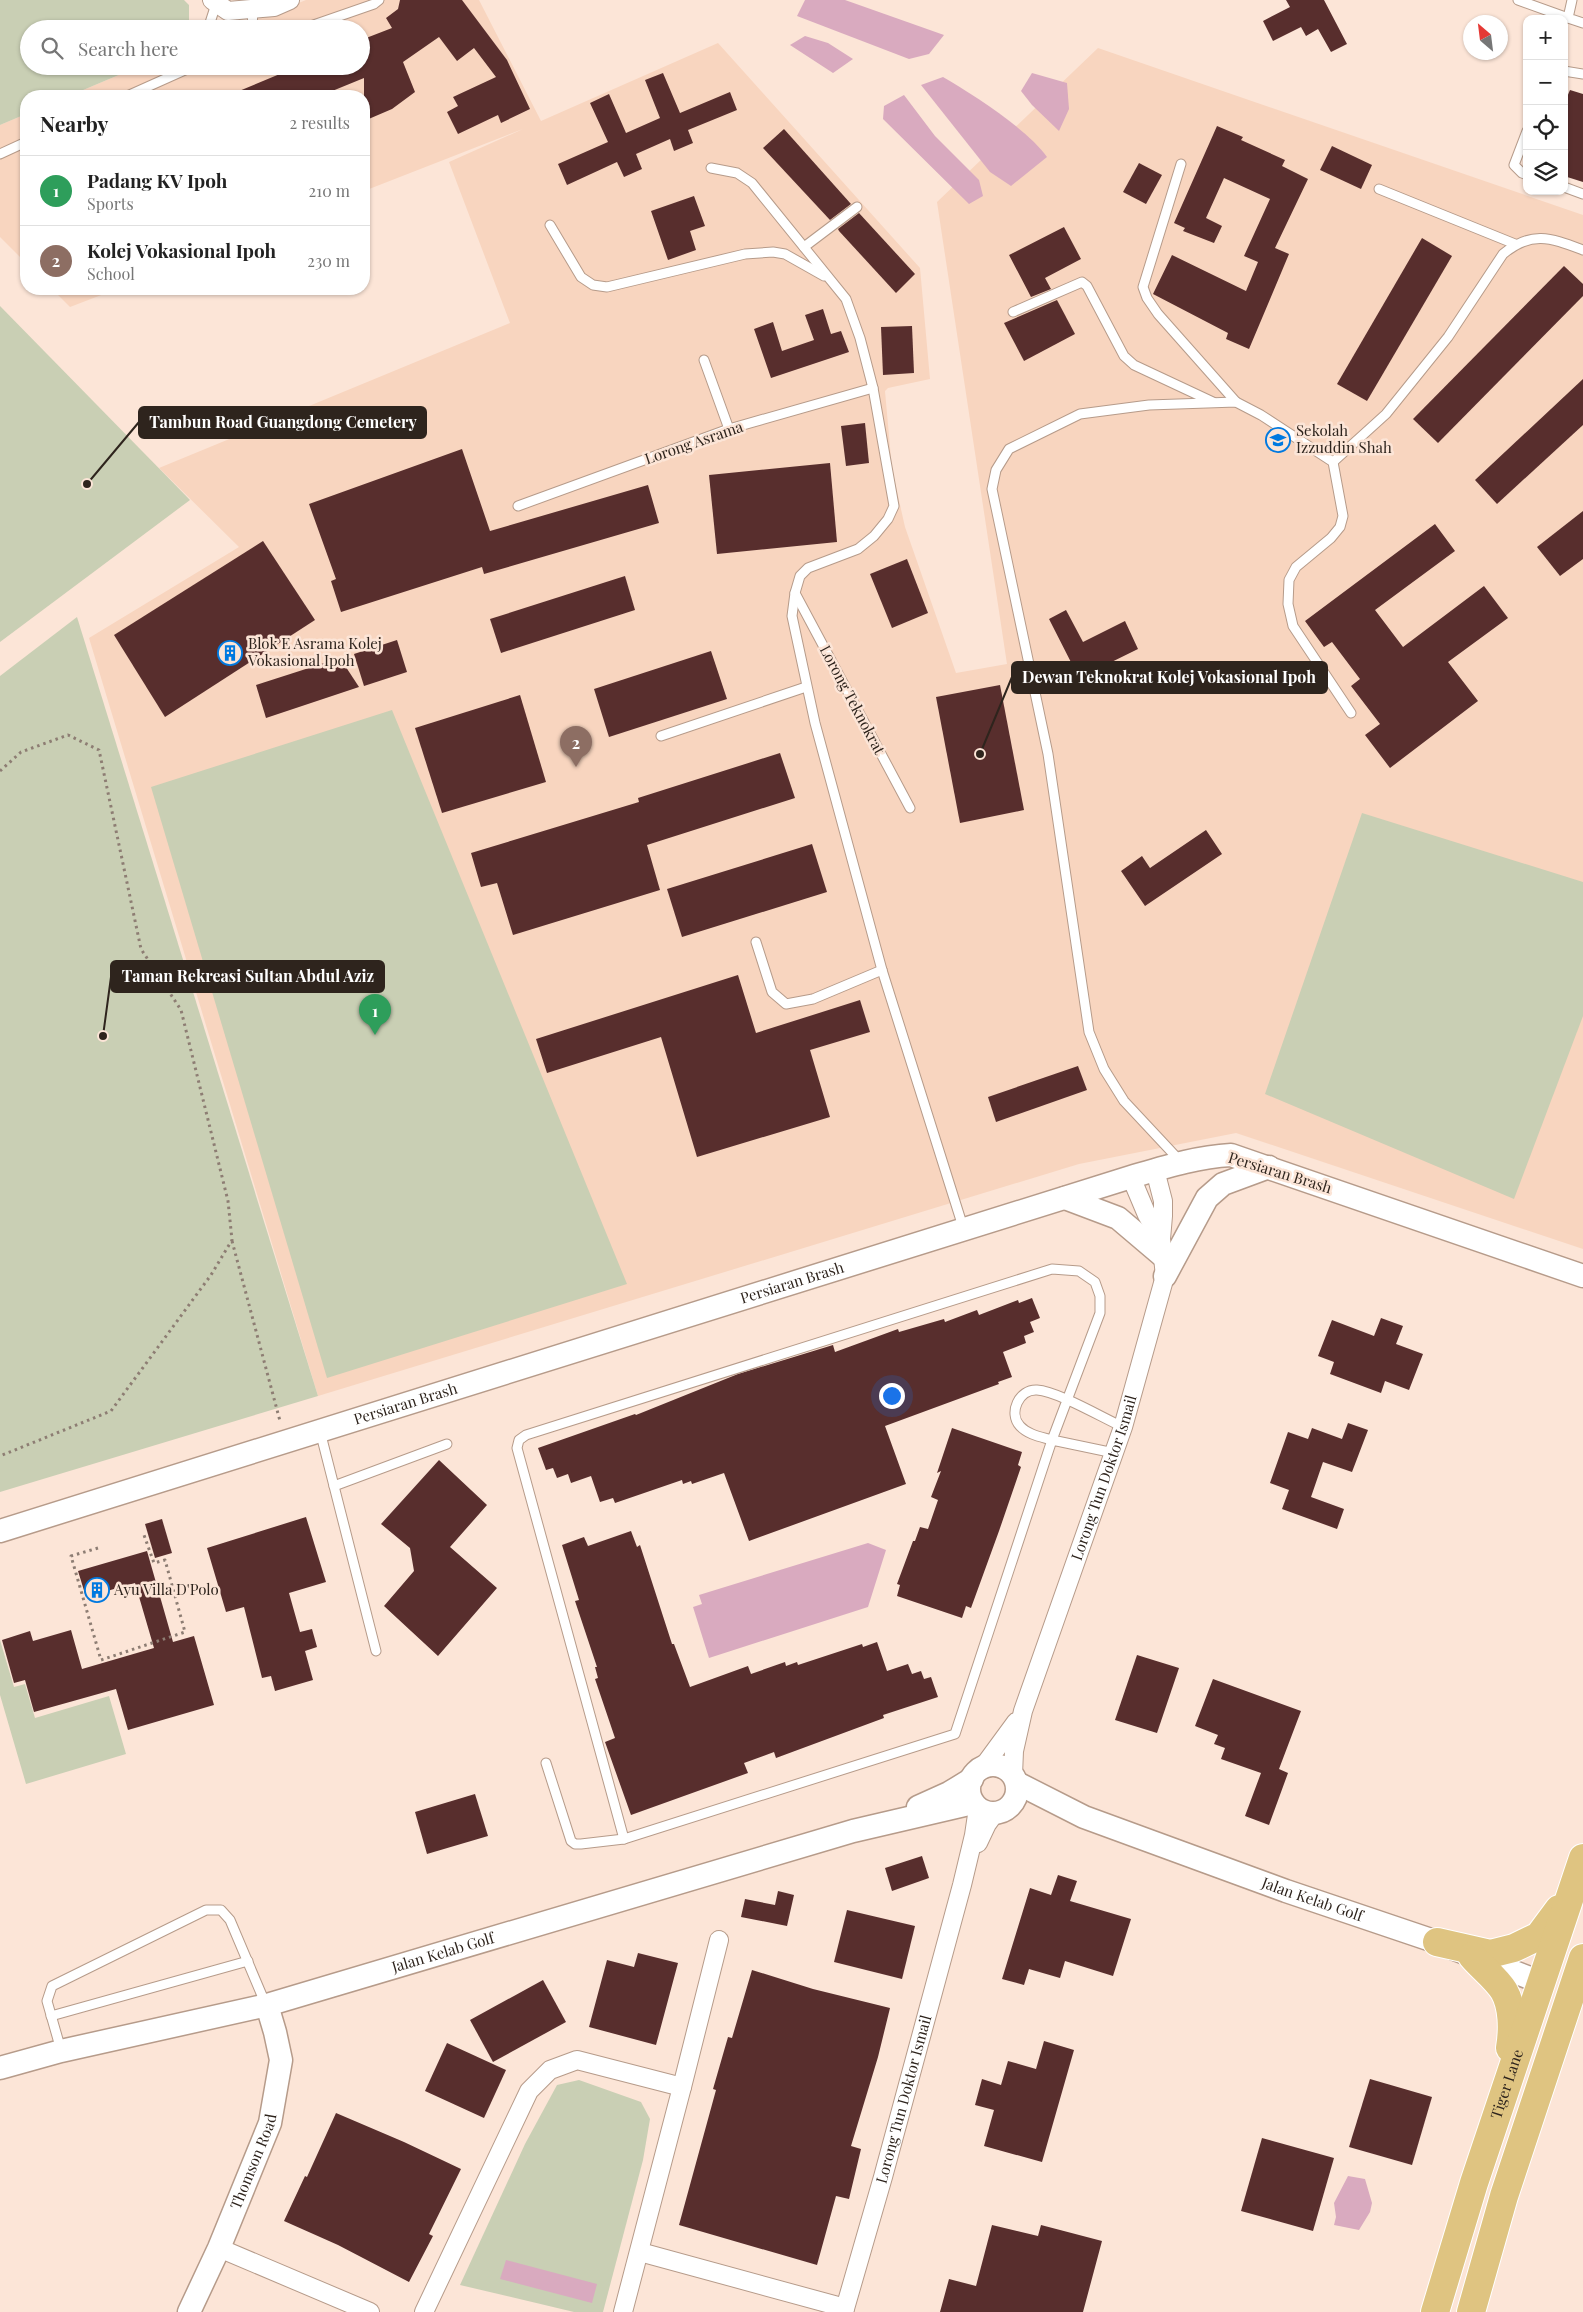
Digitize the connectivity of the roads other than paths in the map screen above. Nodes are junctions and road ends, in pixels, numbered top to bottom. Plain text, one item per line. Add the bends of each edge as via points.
1 (290, 0) edge
2 (379, 0) edge
3 (1518, 0) edge
4 (1572, 0) edge
5 (214, 2) edge
6 (253, 9) junction
7 (1560, 15) edge
8 (1568, 18) joint
9 (210, 20) edge
10 (252, 20) edge
11 (328, 20) edge
12 (1583, 23) edge
13 (1568, 72) edge
14 (1583, 74) edge
15 (174, 75) edge
16 (140, 90) edge
17 (1523, 141) edge
18 (20, 145) edge
19 (0, 154) edge
20 (1181, 164) dead end
21 (711, 168) dead end
22 (1523, 173) edge
23 (1568, 188) edge
24 (1379, 189) dead end
25 (1583, 194) edge
26 (857, 207) dead end
27 (550, 225) dead end
28 (1515, 244) junction
29 (804, 247) junction
30 (1583, 250) edge
31 (829, 278) junction
32 (1013, 312) dead end
33 (704, 360) dead end
34 (873, 388) junction
35 (1236, 402) junction
36 (1215, 403) junction
37 (729, 429) junction
38 (1333, 462) junction
39 (518, 506) dead end
40 (795, 593) junction
41 (806, 687) junction
42 (1351, 713) dead end
43 (661, 736) dead end
44 (910, 808) dead end
45 (756, 942) dead end
46 (882, 970) junction
47 (1181, 1162) junction
48 (1269, 1167) junction
49 (1154, 1170) junction
50 (1131, 1177) junction
51 (1065, 1198) junction
52 (964, 1230) junction
53 (1163, 1257) junction
54 (1583, 1276) edge
55 (1068, 1400) junction
56 (1123, 1427) junction
57 (320, 1431) junction
58 (1052, 1440) junction
59 (447, 1444) dead end
60 (1114, 1453) junction
61 (334, 1486) junction
62 (0, 1531) edge
63 (376, 1651) dead end
64 (1023, 1711) junction
65 (546, 1763) dead end
66 (977, 1773) junction
67 (1015, 1779) junction
68 (989, 1807) junction
69 (1084, 1817) junction
70 (880, 1824) junction
71 (624, 1839) junction
72 (1583, 1858) edge
73 (1574, 1883) junction
74 (1583, 1913) edge
75 (719, 1940) dead end
76 (1436, 1942) junction
77 (1472, 1956) junction
78 (1583, 1958) edge
79 (248, 1961) junction
80 (1540, 1982) junction
81 (1583, 2001) edge
82 (267, 2005) junction
83 (51, 2016) junction
84 (1560, 2024) junction
85 (61, 2051) junction
86 (0, 2068) edge
87 (682, 2087) junction
88 (1505, 2089) junction
89 (219, 2248) junction
90 (640, 2252) junction
91 (845, 2310) edge
92 (189, 2312) edge
93 (370, 2312) edge
94 (424, 2312) edge
95 (623, 2312) edge
96 (1435, 2312) edge
97 (1471, 2312) edge

1 - 6 street via 274,7
2 - 11 lane
3 - 7 lane
4 - 8 lane
5 - 6 street via 228,11
5 - 9 lane
6 - 10 lane
8 - 12 lane
13 - 14 lane
15 - 16 lane
17 - 22 lane via 1514,165
18 - 19 lane
20 - 35 lane via 1144,287 1158,314
21 - 29 lane via 738,173 752,183
23 - 25 lane
24 - 28 lane
26 - 29 lane
27 - 31 lane via 581,277 593,285 607,287 745,254 772,252 785,254
28 - 30 lane via 1547,237
28 - 38 lane via 1503,254 1448,337 1386,414
29 - 31 lane
31 - 34 lane via 846,299
32 - 36 lane via 1082,282 1088,286 1124,356 1134,365
33 - 37 lane
34 - 37 lane, Lorong Asrama
34 - 40 lane via 894,506 874,536 858,549 808,568 800,576
35 - 36 lane
35 - 38 lane
36 - 47 lane via 1149,405 1080,414 1009,450 996,470 992,489 1048,754 1089,1032 1104,1069 1124,1101
37 - 39 lane, Lorong Asrama
38 - 42 lane via 1343,516 1340,527 1296,567 1289,580 1288,604 1293,626
40 - 41 lane via 792,616
40 - 44 lane, Lorong Teknokrat
41 - 43 lane
41 - 46 lane
45 - 46 lane via 772,992 786,1004 813,999
46 - 52 lane
47 - 48 street, Persiaran Brash via 1231,1155
47 - 49 street, Persiaran Brash
48 - 53 street via 1223,1184 1207,1198
48 - 54 street, Persiaran Brash
49 - 50 street, Persiaran Brash
49 - 53 street, Lorong Tun Doktor Ismail via 1164,1216
50 - 51 street, Persiaran Brash
50 - 53 street
51 - 52 street, Persiaran Brash
51 - 53 street via 1118,1218
52 - 57 street, Persiaran Brash
53 - 56 street, Lorong Tun Doktor Ismail
55 - 56 lane
55 - 58 lane
55 - 58 lane via 1037,1390 1018,1400 1016,1421 1021,1427
55 - 71 lane via 1100,1313 1100,1296 1095,1282 1079,1271 1052,1269 526,1435 519,1440 517,1448
56 - 60 street, Lorong Tun Doktor Ismail
57 - 61 lane
57 - 62 street, Persiaran Brash
58 - 60 lane
58 - 71 lane via 955,1734
59 - 61 lane
60 - 64 street, Lorong Tun Doktor Ismail
61 - 63 lane
64 - 66 street, Lorong Tun Doktor Ismail
64 - 67 street, Lorong Tun Doktor Ismail via 1014,1751
65 - 71 lane via 571,1841 580,1844
66 - 67 street via 1000,1766
66 - 68 street via 969,1787
66 - 70 street, Jalan Kelab Golf via 948,1793
67 - 68 street via 1017,1791
67 - 69 street, Jalan Kelab Golf
68 - 69 street, Jalan Kelab Golf
68 - 70 street, Jalan Kelab Golf
68 - 91 street, Lorong Tun Doktor Ismail via 962,1885
69 - 76 street, Jalan Kelab Golf
70 - 82 street, Jalan Kelab Golf
72 - 73 main road, Tiger Lane
73 - 76 main road via 1540,1936 1514,1948 1490,1954
73 - 80 main road, Tiger Lane
74 - 80 main road via 1569,1952 1555,1971
75 - 87 street
76 - 77 street, Jalan Kelab Golf
77 - 80 street, Jalan Kelab Golf
77 - 88 main road via 1504,1991 1510,2012 1512,2034
78 - 84 main road
79 - 82 lane
79 - 83 lane
79 - 83 lane via 230,1920 221,1910 206,1910 52,1986 47,2001
80 - 88 main road, Tiger Lane
81 - 84 main road
82 - 85 street, Jalan Kelab Golf
82 - 89 street, Thomson Road via 281,2060 270,2123
83 - 85 lane
84 - 97 main road via 1504,2196
85 - 86 street, Jalan Kelab Golf
87 - 90 street
87 - 94 street via 577,2060 550,2070 529,2091
88 - 96 main road, Tiger Lane
89 - 92 street, Thomson Road
89 - 93 street
90 - 91 street
90 - 95 street

